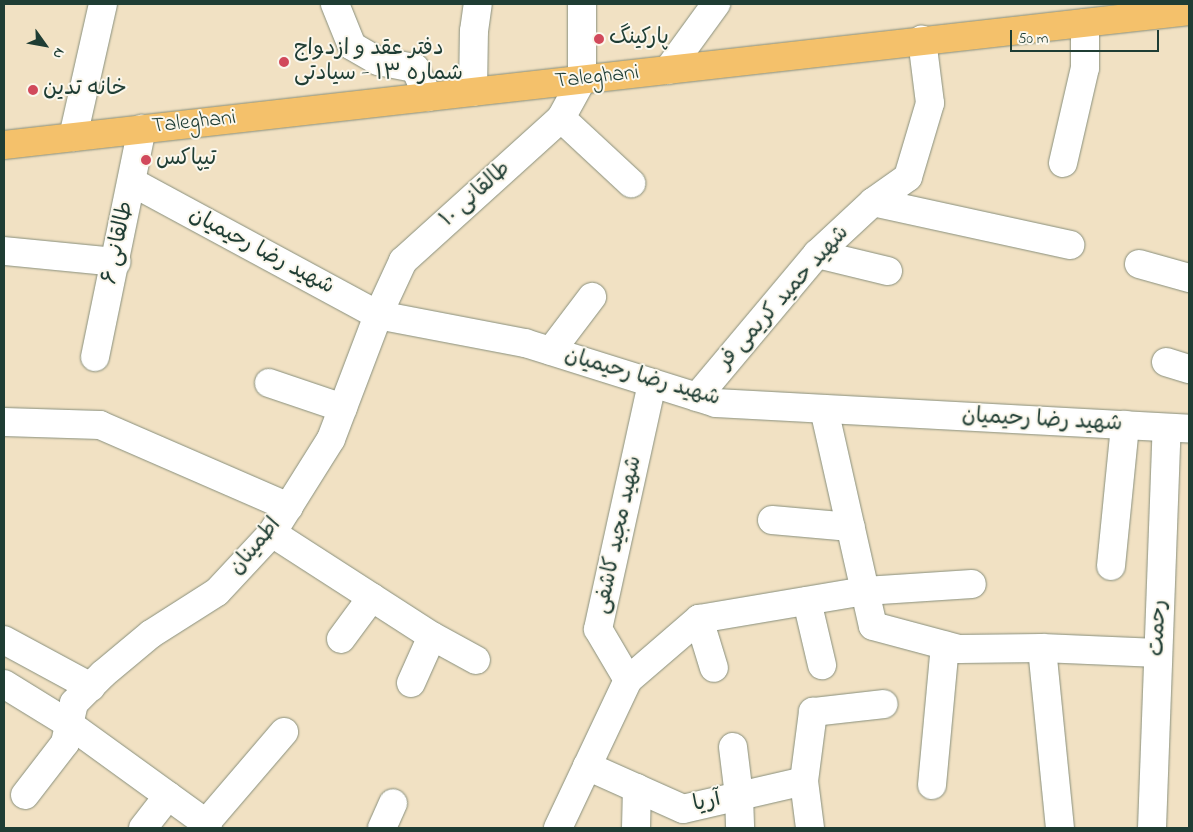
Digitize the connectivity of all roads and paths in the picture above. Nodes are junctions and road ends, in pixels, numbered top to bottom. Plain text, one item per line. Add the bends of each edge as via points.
1 (103, 4) edge
2 (478, 4) edge
3 (582, 4) edge
4 (716, 4) edge
5 (337, 7) edge
6 (1189, 11) edge
7 (1085, 23) junction
8 (922, 40) junction
9 (668, 70) junction
10 (582, 80) junction
11 (474, 92) junction
12 (428, 97) junction
13 (561, 118) junction
14 (142, 129) junction
15 (73, 137) junction
16 (4, 145) edge
17 (1062, 163) dead end
18 (132, 182) junction
19 (631, 183) dead end
20 (873, 202) junction
21 (1070, 244) dead end
22 (4, 251) edge
23 (817, 254) junction
24 (116, 262) junction
25 (1139, 264) dead end
26 (888, 272) dead end
27 (1189, 278) edge
28 (592, 297) dead end
29 (378, 315) junction
30 (551, 351) junction
31 (95, 357) dead end
32 (269, 383) dead end
33 (652, 383) junction
34 (697, 397) junction
35 (343, 408) junction
36 (824, 409) junction
37 (4, 422) edge
38 (1125, 425) junction
39 (1178, 428) edge
40 (288, 507) junction
41 (772, 520) dead end
42 (851, 528) junction
43 (272, 533) junction
44 (1111, 566) dead end
45 (972, 584) dead end
46 (865, 591) junction
47 (372, 597) junction
48 (807, 601) junction
49 (699, 619) junction
50 (432, 636) junction
51 (341, 639) dead end
52 (4, 640) edge
53 (945, 646) junction
54 (1042, 648) junction
55 (1158, 653) junction
56 (476, 660) dead end
57 (822, 665) dead end
58 (714, 668) dead end
59 (628, 680) junction
60 (411, 682) dead end
61 (4, 684) edge
62 (90, 687) junction
63 (884, 704) dead end
64 (70, 724) junction
65 (284, 732) dead end
66 (733, 747) dead end
67 (587, 766) junction
68 (804, 781) junction
69 (932, 785) dead end
70 (636, 788) junction
71 (25, 795) dead end
72 (168, 796) junction
73 (739, 796) junction
74 (393, 803) dead end
75 (207, 826) edge
76 (143, 828) edge
77 (382, 828) edge
78 (558, 828) edge
79 (636, 828) edge
80 (740, 828) edge
81 (810, 828) edge
82 (1060, 828) edge
83 (1152, 828) edge

1 - 15 street
2 - 11 street via 474,31
3 - 10 street
4 - 9 street
5 - 12 street via 352,46 378,61 415,68
6 - 7 main road, Taleghani
7 - 8 main road, Taleghani
7 - 17 street via 1085,68
8 - 9 main road, Taleghani
8 - 20 street, شهید حمید کریمی فر via 930,103 908,177
9 - 10 main road, Taleghani
10 - 11 main road, Taleghani
10 - 13 street, طالقانی ۱۰
11 - 12 main road, Taleghani
12 - 14 main road, Taleghani
13 - 19 street
13 - 29 street, طالقانی ۱۰ via 403,261
14 - 15 main road, Taleghani
14 - 18 street, طالقانی ۶
15 - 16 main road, Taleghani
18 - 24 street, طالقانی ۶
18 - 29 street, شهید رضا رحیمیان
20 - 21 street
20 - 23 street, شهید حمید کریمی فر
22 - 24 street
23 - 26 street
23 - 34 street, شهید حمید کریمی فر
24 - 31 street, طالقانی ۶
25 - 27 street
28 - 30 street
29 - 30 street, شهید رضا رحیمیان via 525,343
29 - 35 street, اطمینان
30 - 33 street, شهید رضا رحیمیان
32 - 35 street
33 - 34 street, شهید رضا رحیمیان
33 - 59 street, شهید مجید کاشفی via 598,629
34 - 36 street, شهید رضا رحیمیان via 716,403
35 - 40 street, اطمینان via 331,439
36 - 38 street, شهید رضا رحیمیان
36 - 42 street
37 - 40 street via 100,425
38 - 39 street, شهید رضا رحیمیان
38 - 44 street
39 - 55 street, رحمت
40 - 43 street, اطمینان
41 - 42 street
42 - 46 street
43 - 47 street
43 - 62 street, اطمینان via 217,592 151,634
45 - 46 street
46 - 48 street
46 - 53 street via 873,626
47 - 50 street
47 - 51 street
48 - 49 street
48 - 57 street
49 - 58 street
49 - 59 street
50 - 56 street
50 - 60 street
52 - 62 street
53 - 54 street via 959,650
53 - 69 street
54 - 55 street
54 - 82 street
55 - 83 street, رحمت
59 - 67 street
61 - 64 street
62 - 64 street, اطمینان via 74,703
63 - 68 street via 813,712
64 - 71 street, اطمینان via 66,743
64 - 72 street
65 - 75 street
66 - 73 street
67 - 70 street, آریا
67 - 78 street
68 - 73 street, آریا
68 - 81 street
70 - 73 street, آریا via 683,808
70 - 79 street
72 - 75 street
72 - 76 street
73 - 80 street
74 - 77 street

